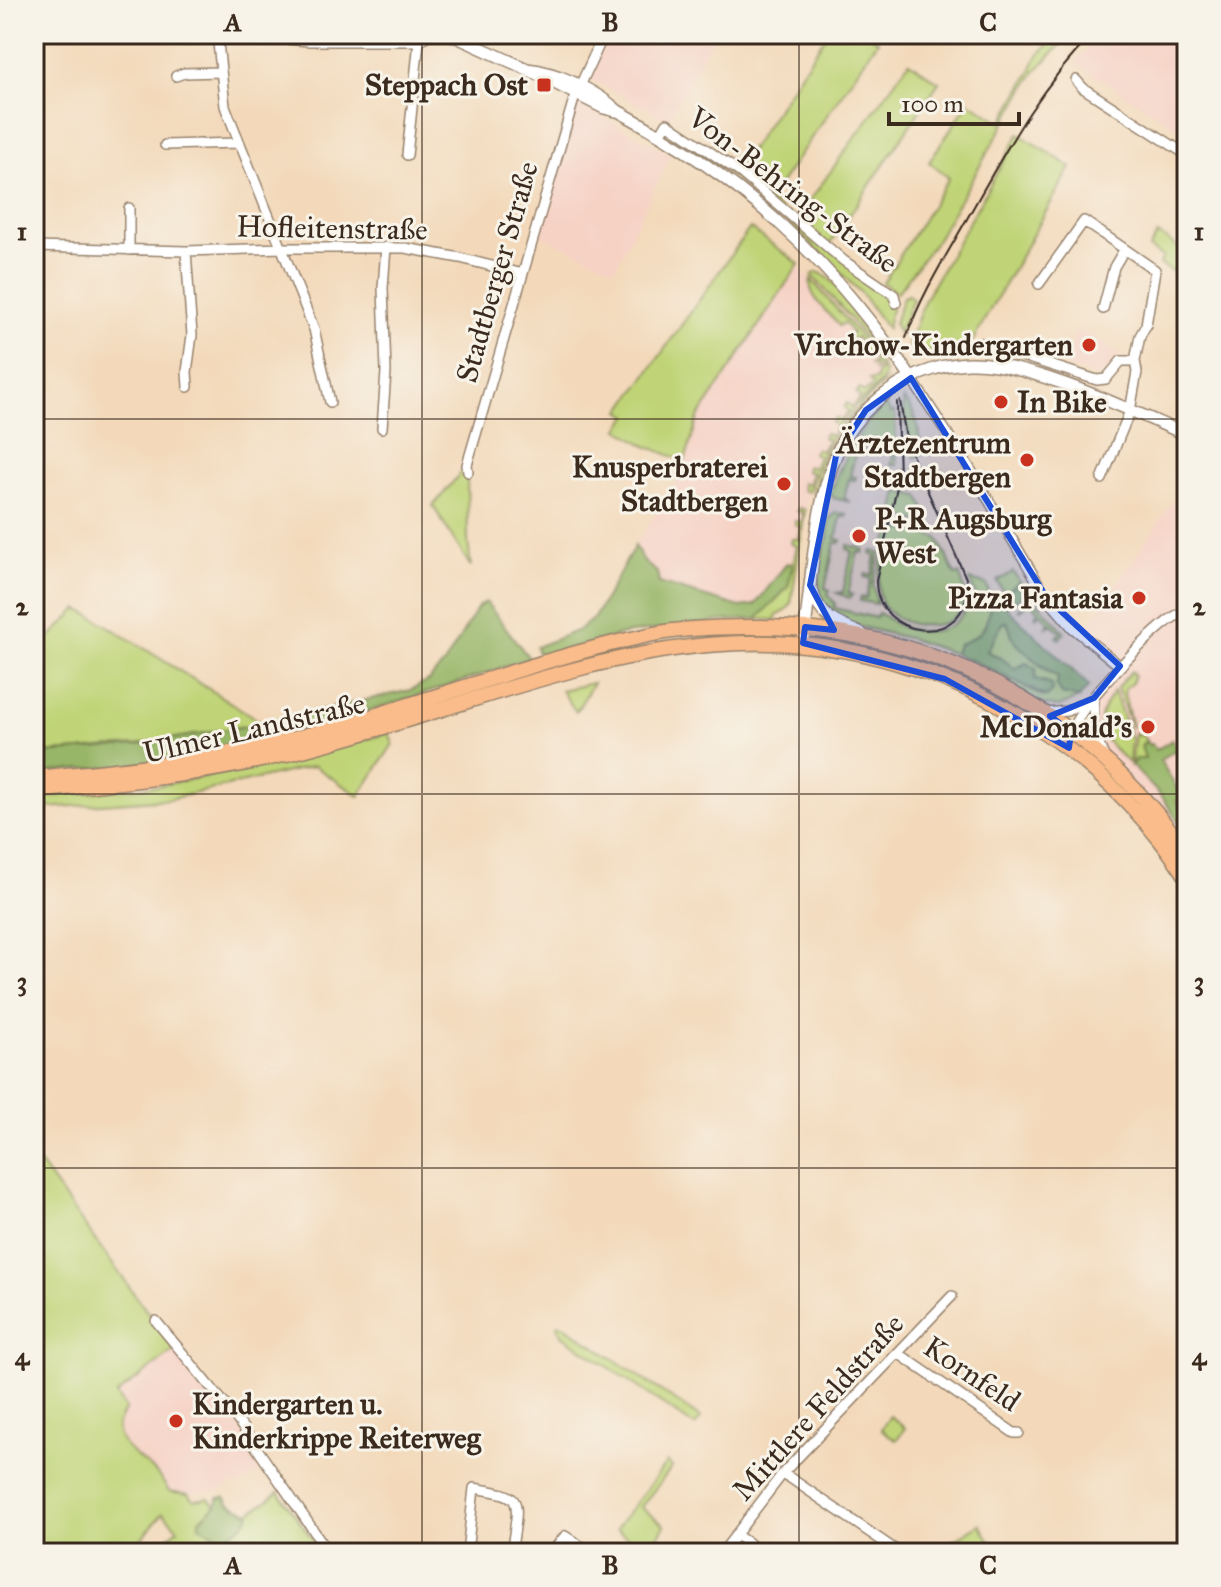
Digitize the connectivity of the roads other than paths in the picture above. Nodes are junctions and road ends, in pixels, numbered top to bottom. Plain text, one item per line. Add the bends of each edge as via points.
1 (217, 34) edge
2 (233, 34) edge
3 (429, 34) edge
4 (450, 34) edge
5 (604, 34) edge
6 (419, 41) junction
7 (220, 72) junction
8 (176, 76) dead end
9 (1076, 80) dead end
10 (578, 91) junction
11 (660, 135) junction
12 (239, 143) junction
13 (165, 145) dead end
14 (407, 155) dead end
15 (1187, 155) edge
16 (129, 208) dead end
17 (34, 247) edge
18 (386, 247) junction
19 (282, 248) junction
20 (129, 250) junction
21 (1124, 250) junction
22 (186, 251) junction
23 (523, 274) junction
24 (1039, 284) dead end
25 (896, 303) dead end
26 (1103, 309) dead end
27 (981, 343) dead end
28 (1135, 361) junction
29 (911, 378) junction
30 (188, 387) dead end
31 (330, 402) dead end
32 (1130, 411) junction
33 (382, 428) dead end
34 (1187, 435) edge
35 (468, 472) dead end
36 (1102, 479) dead end
37 (810, 585) junction
38 (1187, 619) edge
39 (805, 627) junction
40 (867, 636) junction
41 (803, 643) junction
42 (1120, 666) junction
43 (542, 671) junction
44 (1094, 698) junction
45 (1046, 713) junction
46 (1071, 732) junction
47 (1069, 748) junction
48 (1106, 761) junction
49 (34, 778) edge
50 (34, 791) edge
51 (1187, 853) edge
52 (1187, 877) edge
53 (952, 1296) dead end
54 (156, 1321) dead end
55 (898, 1353) junction
56 (1019, 1433) dead end
57 (783, 1473) junction
58 (736, 1535) junction
59 (329, 1553) edge
60 (467, 1553) edge
61 (521, 1553) edge
62 (551, 1553) edge
63 (592, 1553) edge
64 (722, 1553) edge
65 (763, 1553) edge
66 (900, 1553) edge

1 - 7 street
2 - 6 street via 309,41
3 - 6 street
4 - 10 street
5 - 10 street, Stadtberger Straße
6 - 14 street
7 - 8 street
7 - 12 street
9 - 15 street
10 - 11 street
10 - 23 street, Stadtberger Straße
11 - 25 street, Von-Behring-Straße via 667,123 710,151 844,261 894,295
11 - 29 street via 717,171 787,227 865,314
12 - 13 street
12 - 19 street
16 - 20 street
17 - 20 street, Hofleitenstraße
18 - 19 street, Hofleitenstraße
18 - 23 street, Hofleitenstraße
18 - 33 street
19 - 22 street, Hofleitenstraße
19 - 31 street via 314,329
20 - 22 street, Hofleitenstraße
21 - 24 street via 1084,221
21 - 26 street
21 - 28 street via 1155,270
22 - 30 street via 192,335
23 - 35 street, Stadtberger Straße
27 - 28 street via 1097,380 1106,379 1121,361
28 - 32 street
29 - 32 street via 950,365 990,365 1040,377
29 - 37 street via 866,410 836,456 817,527
29 - 42 street via 1047,598
32 - 34 street
32 - 36 street
37 - 39 street
37 - 40 street via 825,616
38 - 42 street via 1177,615 1168,621
39 - 40 main road
39 - 41 street
39 - 43 main road via 653,634
40 - 45 main road via 962,668
41 - 43 main road via 712,643
41 - 47 main road via 945,679
42 - 44 street
43 - 49 main road via 275,744 149,768
43 - 50 main road, Ulmer Landstraße via 282,755 156,779
44 - 45 street via 1067,711
44 - 46 street
44 - 48 street via 1093,731
45 - 46 main road
46 - 47 street
46 - 48 main road
47 - 52 main road via 1132,807
48 - 51 main road via 1148,802
53 - 55 street, Mittlere Feldstraße
54 - 59 street via 234,1415
55 - 56 street, Kornfeld
55 - 57 street, Mittlere Feldstraße
57 - 58 street, Mittlere Feldstraße
57 - 66 street
58 - 64 street, Mittlere Feldstraße
58 - 65 street
60 - 61 street via 474,1488 516,1501 513,1546
62 - 63 street via 565,1536

